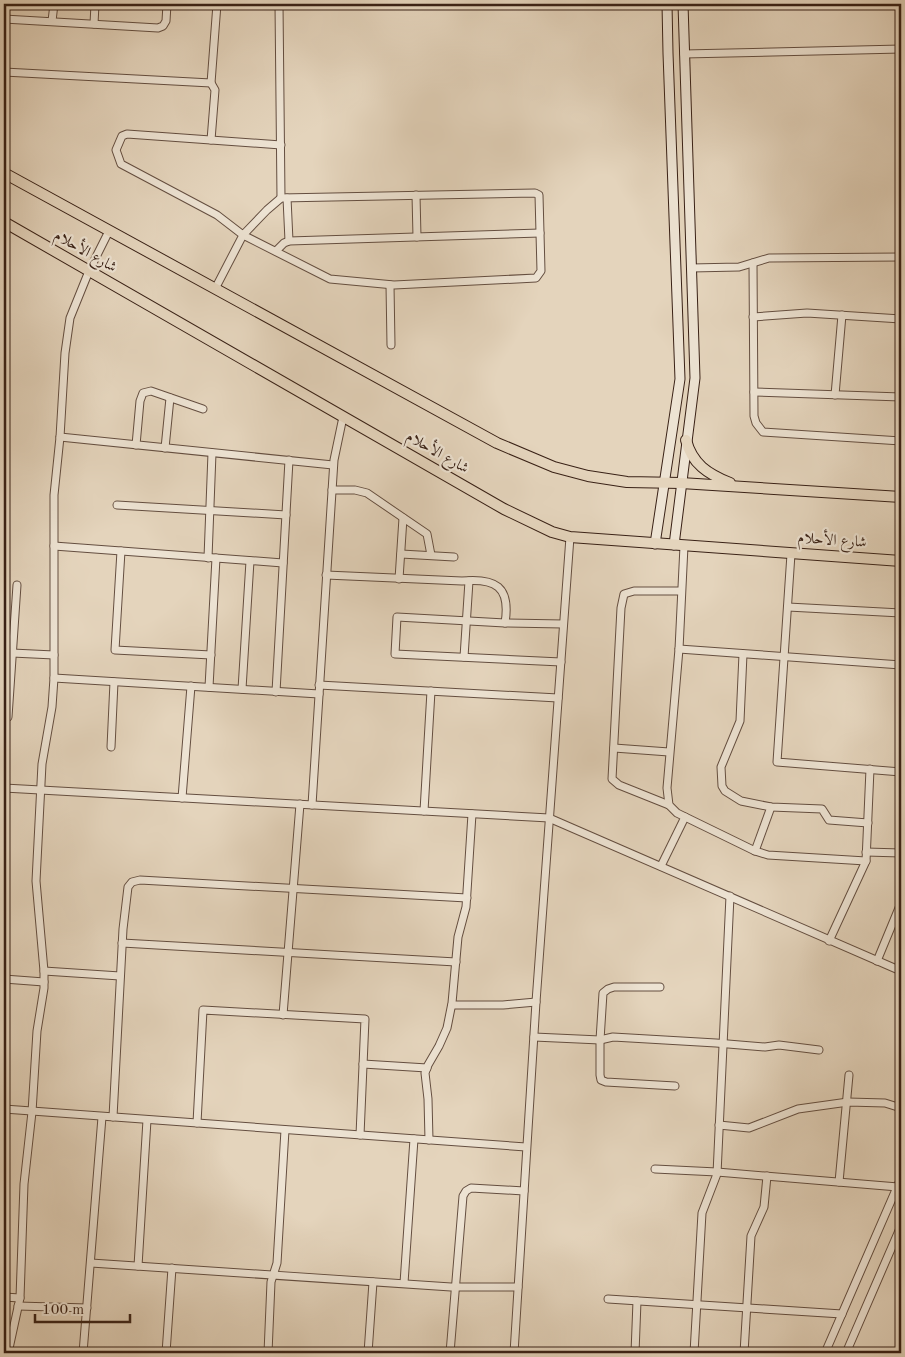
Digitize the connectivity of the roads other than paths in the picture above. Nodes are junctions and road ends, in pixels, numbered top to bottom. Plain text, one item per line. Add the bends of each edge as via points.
1 (54, 4) edge
2 (95, 4) edge
3 (167, 4) edge
4 (217, 4) edge
5 (279, 4) edge
6 (667, 4) edge
7 (684, 4) edge
8 (4, 18) edge
9 (52, 22) junction
10 (94, 24) junction
11 (901, 49) edge
12 (668, 54) junction
13 (684, 54) junction
14 (4, 72) edge
15 (211, 83) junction
16 (211, 140) junction
17 (281, 145) junction
18 (4, 173) edge
19 (416, 195) junction
20 (284, 198) junction
21 (4, 222) edge
22 (109, 231) junction
23 (540, 233) junction
24 (243, 235) junction
25 (417, 237) junction
26 (290, 241) junction
27 (276, 251) junction
28 (901, 257) edge
29 (753, 263) junction
30 (691, 268) junction
31 (89, 271) junction
32 (390, 285) junction
33 (215, 289) junction
34 (842, 315) junction
35 (754, 317) junction
36 (901, 319) edge
37 (679, 321) junction
38 (692, 321) junction
39 (391, 345) dead end
40 (754, 392) junction
41 (835, 395) junction
42 (901, 397) edge
43 (170, 398) junction
44 (203, 409) dead end
45 (343, 417) junction
46 (60, 437) junction
47 (686, 440) junction
48 (901, 440) edge
49 (136, 445) junction
50 (165, 448) junction
51 (212, 452) junction
52 (289, 460) junction
53 (333, 465) junction
54 (665, 482) junction
55 (681, 483) junction
56 (738, 486) junction
57 (332, 490) junction
58 (901, 497) edge
59 (117, 506) dead end
60 (210, 511) junction
61 (286, 515) junction
62 (403, 518) junction
63 (570, 537) junction
64 (655, 544) junction
65 (54, 546) junction
66 (679, 546) junction
67 (121, 551) junction
68 (401, 554) junction
69 (791, 554) junction
70 (431, 555) junction
71 (454, 557) dead end
72 (208, 558) junction
73 (216, 558) junction
74 (250, 561) junction
75 (901, 561) edge
76 (283, 563) junction
77 (326, 575) junction
78 (399, 579) junction
79 (469, 581) junction
80 (17, 585) dead end
81 (681, 591) junction
82 (788, 607) junction
83 (901, 613) edge
84 (466, 620) junction
85 (505, 623) junction
86 (564, 624) junction
87 (4, 641) edge
88 (13, 641) junction
89 (679, 649) junction
90 (12, 653) junction
91 (743, 654) junction
92 (211, 655) junction
93 (54, 656) junction
94 (464, 657) junction
95 (785, 657) junction
96 (561, 662) junction
97 (901, 664) edge
98 (54, 678) junction
99 (114, 682) junction
100 (319, 685) junction
101 (191, 686) junction
102 (209, 688) junction
103 (242, 690) junction
104 (431, 691) junction
105 (276, 692) junction
106 (6, 693) edge
107 (319, 694) junction
108 (558, 698) junction
109 (8, 717) dead end
110 (112, 747) dead end
111 (614, 748) junction
112 (670, 752) junction
113 (870, 769) junction
114 (901, 772) edge
115 (4, 788) edge
116 (42, 790) junction
117 (182, 798) junction
118 (300, 804) junction
119 (312, 805) junction
120 (669, 805) junction
121 (771, 807) junction
122 (424, 811) junction
123 (472, 814) junction
124 (685, 817) junction
125 (549, 818) junction
126 (868, 823) junction
127 (755, 851) junction
128 (866, 852) junction
129 (901, 853) edge
130 (866, 861) junction
131 (661, 866) junction
132 (293, 888) junction
133 (730, 896) junction
134 (467, 898) junction
135 (901, 903) edge
136 (899, 914) edge
137 (829, 940) junction
138 (122, 943) junction
139 (288, 952) junction
140 (877, 961) junction
141 (456, 962) junction
142 (44, 971) junction
143 (901, 971) edge
144 (120, 976) junction
145 (4, 980) edge
146 (44, 982) junction
147 (660, 987) dead end
148 (536, 1002) junction
149 (452, 1006) junction
150 (283, 1015) junction
151 (534, 1037) junction
152 (600, 1040) junction
153 (722, 1043) junction
154 (819, 1050) dead end
155 (363, 1064) junction
156 (427, 1068) junction
157 (849, 1075) dead end
158 (675, 1086) dead end
159 (848, 1102) junction
160 (901, 1108) edge
161 (4, 1109) edge
162 (32, 1112) junction
163 (102, 1117) junction
164 (113, 1117) junction
165 (147, 1120) junction
166 (197, 1123) junction
167 (719, 1125) junction
168 (285, 1130) junction
169 (360, 1135) junction
170 (414, 1139) junction
171 (429, 1140) junction
172 (526, 1147) junction
173 (655, 1169) dead end
174 (717, 1172) junction
175 (767, 1176) junction
176 (901, 1178) edge
177 (839, 1182) junction
178 (898, 1187) junction
179 (524, 1191) junction
180 (901, 1226) edge
181 (91, 1263) junction
182 (138, 1266) junction
183 (172, 1268) junction
184 (273, 1275) junction
185 (373, 1282) junction
186 (404, 1284) junction
187 (455, 1287) junction
188 (518, 1287) junction
189 (4, 1297) edge
190 (608, 1299) dead end
191 (637, 1301) junction
192 (19, 1302) junction
193 (697, 1305) junction
194 (87, 1308) junction
195 (746, 1308) junction
196 (842, 1314) junction
197 (8, 1353) edge
198 (83, 1353) edge
199 (166, 1353) edge
200 (268, 1353) edge
201 (368, 1353) edge
202 (450, 1353) edge
203 (514, 1353) edge
204 (636, 1353) edge
205 (694, 1353) edge
206 (744, 1353) edge
207 (825, 1353) edge
208 (846, 1353) edge

1 - 9 street
2 - 10 street
3 - 10 street via 166,21 158,28
4 - 15 street
5 - 17 street
6 - 12 main road
7 - 13 main road
8 - 9 street
9 - 10 street
11 - 13 street
12 - 13 main road
12 - 37 main road
13 - 30 main road
14 - 15 street
15 - 16 street via 215,90
16 - 17 street
16 - 24 street via 127,134 122,136 116,150 122,164 217,215
17 - 20 street
18 - 22 main road, شارع الأحلام
19 - 20 street
19 - 23 street via 535,193 539,195
19 - 25 street
20 - 24 street
20 - 26 street
21 - 31 main road, شارع الأحلام
22 - 31 street
22 - 33 main road, شارع الأحلام
23 - 25 street
23 - 32 street via 541,271 536,278
24 - 27 street
24 - 33 street
25 - 26 street
26 - 27 street
27 - 32 street via 330,279
28 - 29 street via 769,258
29 - 30 street via 739,267
29 - 35 street
30 - 38 main road
31 - 45 main road, شارع الأحلام
31 - 46 street via 70,318
32 - 39 street
33 - 54 main road, شارع الأحلام via 497,444 554,467 588,476 627,482
34 - 35 street
34 - 36 street
34 - 41 street
35 - 40 street
37 - 38 main road
37 - 54 main road via 680,378
38 - 47 main road via 694,378
40 - 41 street
40 - 48 street via 754,416 763,432
41 - 42 street
43 - 44 street
43 - 49 street via 151,391 143,393
43 - 50 street
45 - 53 street
45 - 63 main road, شارع الأحلام via 504,509
46 - 49 street
46 - 65 street via 54,495
47 - 55 main road
47 - 56 main road via 702,469
49 - 50 street
50 - 51 street
51 - 52 street
51 - 60 street
52 - 53 street
52 - 61 street
53 - 57 street
54 - 55 main road, شارع الأحلام
54 - 64 main road
55 - 56 main road, شارع الأحلام
55 - 66 main road
56 - 58 main road, شارع الأحلام
57 - 62 street via 367,493
57 - 77 street
59 - 60 street
60 - 61 street
60 - 72 street
61 - 76 street
62 - 68 street
62 - 70 street via 427,534
63 - 64 main road, شارع الأحلام
63 - 86 street
64 - 66 main road, شارع الأحلام
65 - 67 street
65 - 93 street
66 - 69 main road, شارع الأحلام
66 - 81 street
67 - 72 street
67 - 92 street via 115,650
68 - 70 street
68 - 78 street
69 - 75 main road, شارع الأحلام
69 - 82 street
70 - 71 street
72 - 73 street
73 - 74 street
73 - 92 street
74 - 76 street
74 - 103 street
76 - 105 street
77 - 78 street
77 - 100 street
78 - 79 street
79 - 84 street
79 - 85 street via 489,582 501,588 507,609
80 - 88 street
81 - 89 street
81 - 111 street via 624,594
82 - 83 street
82 - 95 street
84 - 85 street
84 - 94 street
84 - 94 street via 397,617 395,654
85 - 86 street
86 - 96 street
87 - 88 street
88 - 90 street
89 - 91 street
89 - 112 street
90 - 93 street
90 - 106 street
91 - 95 street
91 - 121 street via 740,721 721,767 722,786 741,801
92 - 102 street
93 - 98 street
94 - 96 street
95 - 97 street
95 - 113 street via 777,762
96 - 108 street
98 - 99 street
98 - 116 street via 42,764
99 - 101 street
99 - 110 street
100 - 104 street
100 - 107 street
101 - 102 street
101 - 117 street
102 - 103 street
103 - 105 street
104 - 108 street
104 - 122 street
105 - 107 street
106 - 109 street
107 - 119 street
108 - 125 street
111 - 112 street
111 - 120 street via 612,779 618,785
112 - 120 street
113 - 114 street
113 - 126 street
115 - 116 street
116 - 117 street
116 - 142 street via 36,881
117 - 118 street
118 - 119 street
118 - 132 street
119 - 122 street
120 - 124 street
121 - 126 street via 822,809 829,820
121 - 127 street
122 - 123 street
123 - 125 street
123 - 134 street
124 - 127 street
124 - 131 street
125 - 131 street
125 - 148 street
126 - 128 street
127 - 130 street via 768,855
128 - 129 street
128 - 130 street
130 - 137 street
131 - 133 street
132 - 134 street
132 - 138 street via 132,882 128,887
132 - 139 street
133 - 137 street
133 - 153 street
134 - 141 street
135 - 136 street
136 - 140 street
137 - 140 street
138 - 139 street
138 - 144 street
139 - 141 street
139 - 150 street
140 - 143 street
141 - 149 street
142 - 144 street
142 - 146 street
144 - 164 street
145 - 146 street
146 - 162 street
147 - 152 street via 614,987 603,993
148 - 149 street
148 - 151 street
149 - 156 street via 447,1028
150 - 155 street via 365,1020
150 - 166 street via 203,1010
151 - 152 street
151 - 172 street
152 - 153 street via 613,1037
152 - 158 street via 601,1080
153 - 154 street
153 - 167 street
155 - 156 street
155 - 169 street
156 - 171 street
157 - 159 street
159 - 160 street via 884,1103
159 - 167 street via 798,1109 749,1128
159 - 177 street
161 - 162 street
162 - 163 street
162 - 192 street via 24,1184
163 - 164 street
163 - 181 street
164 - 165 street
165 - 166 street
165 - 182 street
166 - 168 street
167 - 174 street
168 - 169 street
168 - 184 street via 277,1263
169 - 170 street
170 - 171 street
170 - 186 street
171 - 172 street
172 - 179 street
173 - 174 street
174 - 175 street
174 - 193 street via 702,1214
175 - 177 street
175 - 195 street via 764,1207 751,1236
176 - 178 street
177 - 178 street
178 - 196 street
179 - 187 street via 471,1188 466,1191
179 - 188 street
180 - 208 street
181 - 182 street
181 - 194 street
182 - 183 street
183 - 184 street
183 - 199 street
184 - 185 street
184 - 200 street
185 - 186 street
185 - 201 street
186 - 187 street
187 - 188 street
187 - 202 street
188 - 203 street
189 - 192 street
190 - 191 street
191 - 193 street
191 - 204 street
192 - 194 street
192 - 197 street
193 - 195 street
193 - 205 street
194 - 198 street
195 - 196 street
195 - 206 street
196 - 207 street

